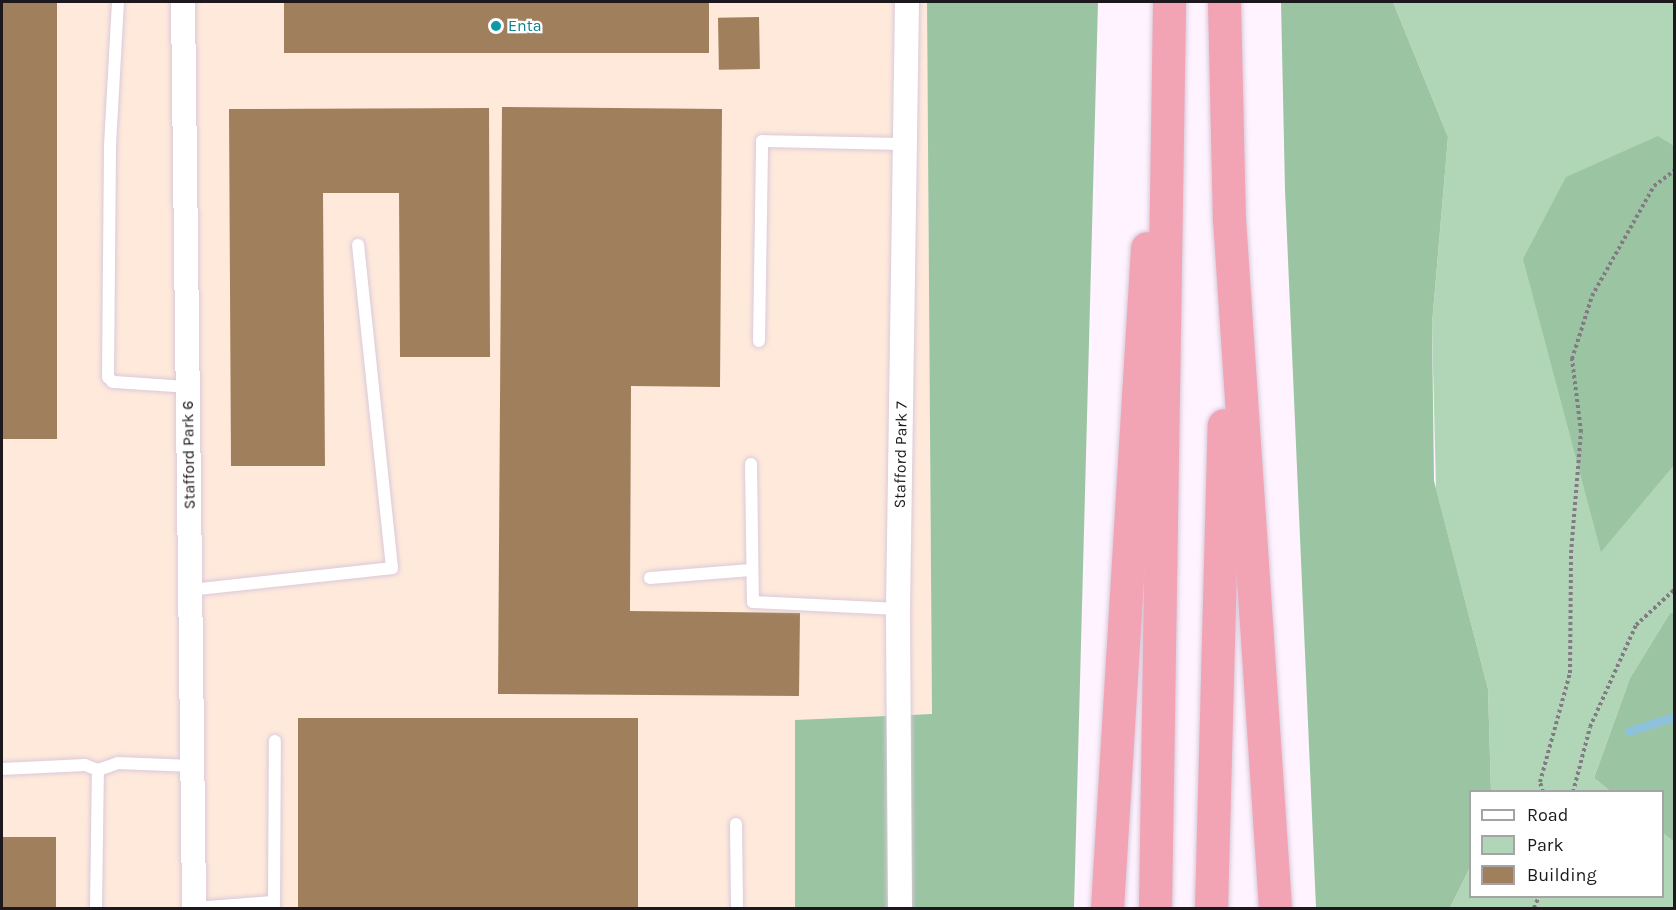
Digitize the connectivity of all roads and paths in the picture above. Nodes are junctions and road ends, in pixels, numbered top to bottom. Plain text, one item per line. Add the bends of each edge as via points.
1 (118, 2) edge
2 (183, 2) edge
3 (907, 2) edge
4 (1169, 2) edge
5 (1224, 2) edge
6 (1170, 34) junction
7 (907, 144) junction
8 (1674, 171) edge
9 (1229, 219) junction
10 (358, 244) dead end
11 (759, 341) dead end
12 (188, 387) junction
13 (751, 464) dead end
14 (751, 570) junction
15 (650, 578) dead end
16 (190, 590) junction
17 (1674, 590) edge
18 (898, 609) junction
19 (275, 741) dead end
20 (192, 766) junction
21 (2, 769) edge
22 (98, 770) junction
23 (1542, 790) edge
24 (1574, 790) edge
25 (736, 824) dead end
26 (274, 905) edge
27 (194, 908) edge
28 (96, 909) edge
29 (737, 909) edge
30 (900, 909) edge
31 (1107, 909) edge
32 (1155, 909) edge
33 (1211, 909) edge
34 (1275, 909) edge

1 - 12 lane via 110,147 108,377 113,382
2 - 12 street, Stafford Park 6
3 - 7 street, Stafford Park 7
4 - 6 highway
5 - 9 highway
6 - 31 highway via 1141,311
6 - 32 highway
7 - 11 lane via 762,141
7 - 18 street, Stafford Park 7
8 - 23 path via 1654,186 1592,296 1572,359 1581,432 1570,553 1570,672 1540,782
9 - 33 highway
9 - 34 highway
10 - 16 lane via 392,568
12 - 16 street, Stafford Park 6
13 - 14 lane
14 - 15 lane
14 - 18 lane via 753,602
16 - 20 street, Stafford Park 6
17 - 24 path via 1636,625 1590,727
18 - 30 street, Stafford Park 7
19 - 26 lane
20 - 22 lane via 118,764
20 - 27 street, Stafford Park 6
21 - 22 lane via 85,765
22 - 28 lane
25 - 29 lane
26 - 27 lane

